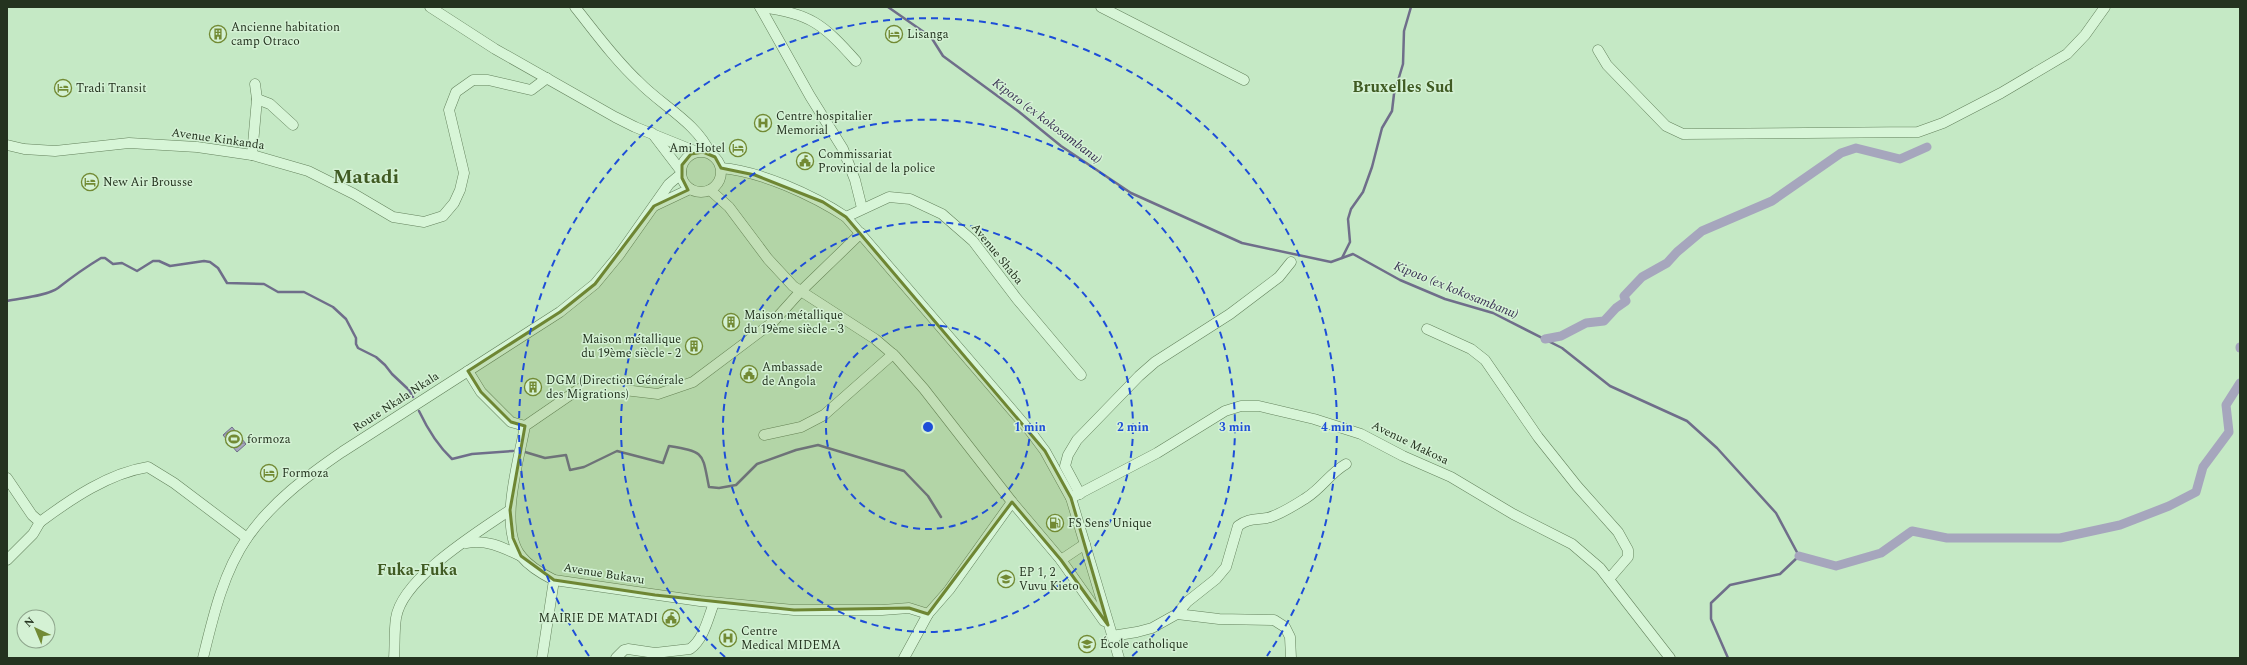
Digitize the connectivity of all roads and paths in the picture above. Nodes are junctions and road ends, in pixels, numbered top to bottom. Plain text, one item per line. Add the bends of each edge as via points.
1 (430, 7) edge
2 (575, 7) edge
3 (760, 7) edge
4 (1101, 7) edge
5 (2105, 7) edge
6 (1598, 50) dead end
7 (856, 61) dead end
8 (547, 78) junction
9 (1244, 80) dead end
10 (255, 84) dead end
11 (257, 99) junction
12 (293, 125) dead end
13 (652, 133) junction
14 (7, 145) edge
15 (697, 152) junction
16 (252, 154) junction
17 (710, 154) junction
18 (721, 168) junction
19 (681, 173) junction
20 (690, 189) junction
21 (710, 190) junction
22 (654, 206) junction
23 (862, 208) junction
24 (846, 217) junction
25 (861, 233) junction
26 (1291, 262) dead end
27 (800, 292) junction
28 (1427, 328) dead end
29 (893, 354) junction
30 (468, 371) junction
31 (1081, 375) dead end
32 (525, 426) junction
33 (764, 435) dead end
34 (1346, 464) dead end
35 (7, 478) edge
36 (1076, 496) junction
37 (1012, 502) junction
38 (510, 510) junction
39 (40, 522) junction
40 (247, 538) junction
41 (461, 544) junction
42 (1085, 544) junction
43 (521, 556) junction
44 (7, 560) edge
45 (1061, 560) junction
46 (1609, 579) junction
47 (554, 580) junction
48 (714, 603) junction
49 (928, 614) junction
50 (1177, 614) junction
51 (1108, 625) junction
52 (1112, 636) junction
53 (203, 658) edge
54 (394, 658) edge
55 (542, 658) edge
56 (616, 658) edge
57 (904, 658) edge
58 (1119, 658) edge
59 (1291, 658) edge
60 (1670, 658) edge

1 - 8 street via 495,49
2 - 17 street via 637,81 691,127 702,139
3 - 7 street via 792,12 814,21 830,32
3 - 23 street via 843,149
4 - 9 street
5 - 6 street via 2085,36 2067,54 1944,123 1918,132 1683,134 1666,126 1607,65
8 - 13 street via 635,127
8 - 16 street, Avenue Kinkanda via 531,90 488,80 473,80 456,92 449,110 464,174 454,203 443,216 424,222 394,217 308,171
10 - 11 street
11 - 12 street via 270,104
11 - 16 street
13 - 15 street
13 - 19 street
14 - 16 street, Avenue Kinkanda via 55,151 129,143 197,147
15 - 17 street
15 - 19 street via 686,159
17 - 18 street via 715,157
18 - 21 street via 717,184
18 - 24 street via 755,174 823,202
19 - 20 street
19 - 22 street, Route Nkala Nkala via 672,180
20 - 21 street
20 - 22 street
21 - 27 street via 729,207 778,272
22 - 30 street, Route Nkala Nkala via 620,255 595,284 560,312
23 - 24 street, Avenue Shaba
23 - 31 street, Avenue Shaba via 884,198 898,196 935,210 955,223 973,241 1022,305
24 - 25 street
25 - 27 street
25 - 36 street via 1030,431
26 - 36 street via 1279,278 1230,314 1155,362 1128,386 1077,440 1065,466
27 - 29 street via 876,339
27 - 32 street via 773,322 693,382 658,394 590,386 579,389
28 - 46 street via 1471,349 1484,360 1538,437 1618,532 1628,550 1628,556
29 - 33 street via 824,415 801,427
29 - 37 street via 924,388
30 - 32 street via 481,392 511,422
30 - 40 street, Route Nkala Nkala via 310,474 277,502
32 - 38 street, Avenue Bukavu
34 - 50 street via 1334,470 1307,498 1267,518 1253,518 1238,526 1226,567
35 - 39 street via 32,515
36 - 42 street
36 - 46 street, Avenue Makosa via 1157,453 1225,411 1241,406 1259,406 1361,434 1451,477 1512,514 1572,544 1591,559
37 - 45 street
37 - 49 street via 950,590
38 - 41 street
38 - 43 street, Avenue Bukavu via 513,538
39 - 40 street via 95,487 148,467
39 - 44 street via 33,534
40 - 53 street, Route Nkala Nkala via 225,581
41 - 43 street via 479,541
41 - 54 street via 429,569 403,601 396,617
42 - 45 street
42 - 51 street
43 - 47 street, Avenue Bukavu via 534,568
45 - 51 street
46 - 60 street, Avenue Makosa
47 - 48 street, Avenue Bukavu
47 - 55 street
48 - 49 street, Avenue Bukavu via 794,610 909,608
48 - 56 street via 704,629 695,646 690,649 655,654 628,648
49 - 57 street
50 - 52 street via 1152,628
50 - 59 street via 1219,619 1274,620 1285,628 1290,637
51 - 52 street
52 - 58 street

